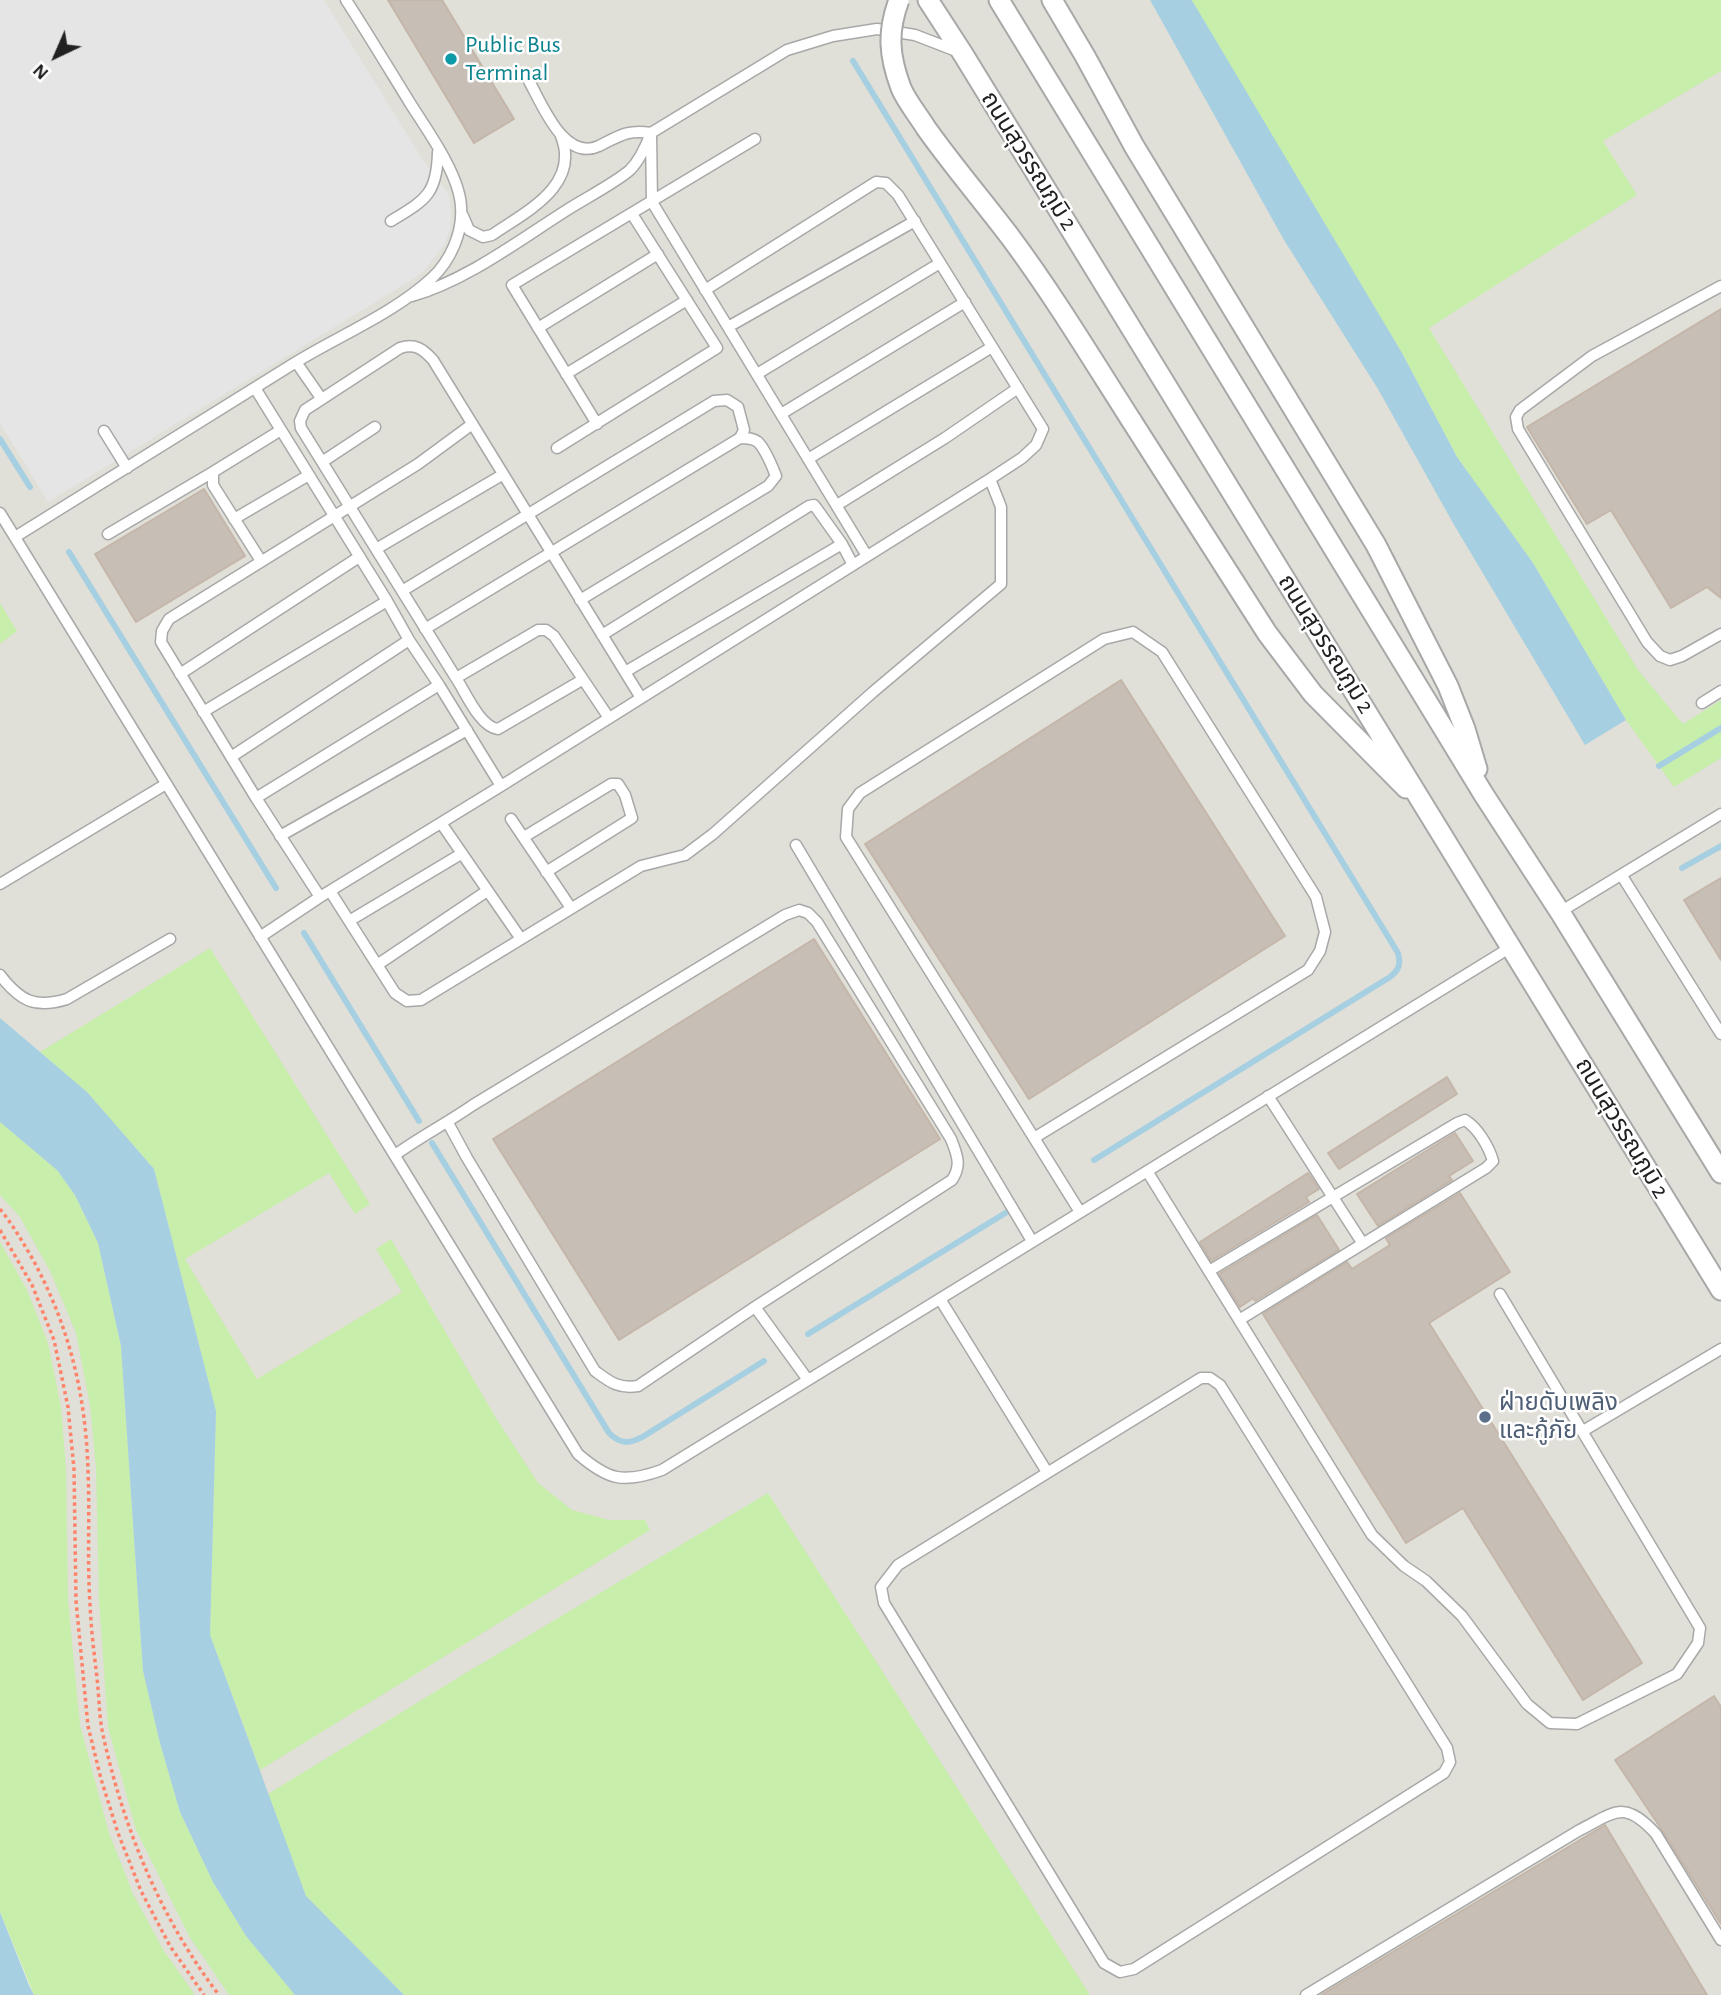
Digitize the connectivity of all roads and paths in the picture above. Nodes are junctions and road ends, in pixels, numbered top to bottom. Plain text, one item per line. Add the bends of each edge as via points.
1 (346, 0) edge
2 (899, 0) edge
3 (928, 0) edge
4 (999, 0) edge
5 (1052, 0) edge
6 (963, 54) junction
7 (529, 81) dead end
8 (560, 133) junction
9 (651, 133) junction
10 (755, 139) dead end
11 (438, 148) junction
12 (652, 202) junction
13 (461, 212) junction
14 (632, 214) junction
15 (391, 221) dead end
16 (915, 221) junction
17 (658, 254) junction
18 (940, 263) junction
19 (1721, 286) edge
20 (705, 290) junction
21 (408, 298) junction
22 (687, 300) junction
23 (965, 302) junction
24 (728, 327) junction
25 (538, 328) junction
26 (992, 347) junction
27 (296, 362) junction
28 (566, 374) junction
29 (757, 374) junction
30 (255, 388) junction
31 (1018, 388) junction
32 (321, 398) junction
33 (781, 414) junction
34 (597, 424) junction
35 (471, 425) junction
36 (374, 427) dead end
37 (104, 430) dead end
38 (281, 430) junction
39 (740, 438) junction
40 (556, 449) dead end
41 (808, 458) junction
42 (321, 462) junction
43 (127, 468) junction
44 (213, 472) junction
45 (309, 475) junction
46 (502, 475) junction
47 (990, 479) junction
48 (837, 505) junction
49 (349, 506) junction
50 (0, 513) edge
51 (334, 516) junction
52 (527, 516) junction
53 (234, 519) junction
54 (108, 534) dead end
55 (15, 537) junction
56 (842, 544) junction
57 (376, 549) junction
58 (551, 554) junction
59 (867, 556) junction
60 (359, 557) junction
61 (261, 561) junction
62 (853, 565) junction
63 (402, 591) junction
64 (580, 600) junction
65 (387, 601) junction
66 (425, 629) junction
67 (1721, 634) edge
68 (602, 635) junction
69 (408, 640) junction
70 (625, 672) junction
71 (180, 674) junction
72 (456, 678) junction
73 (582, 680) junction
74 (439, 685) junction
75 (1721, 691) edge
76 (641, 698) junction
77 (1702, 704) dead end
78 (203, 712) junction
79 (609, 718) junction
80 (467, 730) junction
81 (231, 757) junction
82 (166, 784) junction
83 (501, 786) junction
84 (1484, 795) junction
85 (256, 798) junction
86 (1427, 808) junction
87 (1721, 814) edge
88 (511, 819) dead end
89 (441, 823) junction
90 (280, 836) junction
91 (524, 837) junction
92 (796, 845) dead end
93 (461, 854) junction
94 (546, 872) junction
95 (1622, 876) junction
96 (0, 884) edge
97 (330, 891) junction
98 (487, 891) junction
99 (320, 897) junction
100 (571, 908) junction
101 (1560, 912) junction
102 (349, 921) junction
103 (260, 937) junction
104 (170, 939) dead end
105 (521, 939) junction
106 (1511, 947) junction
107 (377, 965) junction
108 (0, 975) edge
109 (1720, 1031) edge
110 (1268, 1096) junction
111 (448, 1123) junction
112 (1034, 1138) junction
113 (395, 1155) junction
114 (1147, 1171) junction
115 (1721, 1174) edge
116 (1334, 1197) junction
117 (0, 1209) edge
118 (1080, 1212) junction
119 (0, 1230) edge
120 (1032, 1241) junction
121 (1363, 1244) junction
122 (1209, 1271) junction
123 (1721, 1290) edge
124 (1500, 1294) dead end
125 (940, 1299) junction
126 (755, 1307) junction
127 (1239, 1320) junction
128 (1721, 1349) edge
129 (808, 1380) junction
130 (1583, 1431) junction
131 (1047, 1472) junction
132 (1721, 1940) edge
133 (204, 1995) edge
134 (219, 1995) edge
135 (1306, 1995) edge

1 - 11 lane
2 - 86 street, bridge via 891,43 902,91 1040,279 1267,633 1313,694
3 - 6 street, ถนนสุวรรณภูมิ 2
4 - 84 street
5 - 84 street via 1134,146 1376,545 1442,674 1465,729
6 - 9 lane via 915,35 877,29 833,36 787,50
6 - 86 street, ถนนสุวรรณภูมิ 2
7 - 8 lane
8 - 9 lane via 584,149 628,132
8 - 13 lane via 564,168 547,196 483,237 469,230
9 - 12 lane
9 - 21 lane via 630,170 460,276
10 - 12 lane
11 - 13 lane via 454,180
11 - 15 lane via 438,169 428,195
12 - 14 lane
12 - 20 lane
13 - 21 lane via 461,225 443,265
14 - 17 lane
14 - 25 lane via 512,285
16 - 18 lane
16 - 20 lane via 886,183 876,182
16 - 24 lane
17 - 22 lane
17 - 25 lane
18 - 23 lane
18 - 29 lane
19 - 67 lane via 1592,356 1520,410 1517,417 1518,429 1647,642 1660,656 1670,660 1682,656
20 - 24 lane
21 - 27 lane
22 - 28 lane
22 - 34 lane via 717,348
23 - 26 lane
23 - 33 lane
24 - 29 lane
25 - 28 lane
26 - 31 lane
26 - 41 lane
27 - 30 lane
27 - 32 lane
28 - 34 lane
29 - 33 lane
30 - 38 lane
30 - 43 lane
31 - 47 lane via 1043,429 1037,445
31 - 48 lane
32 - 35 lane via 411,345 433,360
32 - 42 lane via 305,410 300,421
33 - 41 lane
34 - 40 lane
35 - 46 lane
35 - 49 lane
36 - 42 lane
37 - 43 lane
38 - 44 lane
38 - 45 lane
39 - 52 lane via 744,430 738,407 727,400 714,401
39 - 58 lane
39 - 64 lane via 758,442 772,466 776,476 768,486
41 - 48 lane
42 - 49 lane
43 - 55 lane
44 - 53 lane via 213,485
44 - 54 lane
45 - 51 lane
45 - 53 lane
46 - 52 lane
46 - 57 lane
47 - 59 lane
47 - 100 lane via 1001,507 1001,584 713,834 685,855 641,866
48 - 59 lane
49 - 51 lane
49 - 57 lane
50 - 55 lane
51 - 60 lane
51 - 61 lane
52 - 58 lane
52 - 63 lane
53 - 61 lane
55 - 82 lane
56 - 62 lane
56 - 68 lane via 814,505 809,506
56 - 70 lane
57 - 63 lane
58 - 64 lane
58 - 66 lane
59 - 62 lane
60 - 65 lane
60 - 71 lane
61 - 71 lane via 169,619 161,642
62 - 76 lane
63 - 66 lane
64 - 68 lane
65 - 69 lane
65 - 78 lane
66 - 72 lane
68 - 70 lane
69 - 74 lane
69 - 81 lane
70 - 76 lane
71 - 78 lane
72 - 73 lane via 537,630 546,630
72 - 73 lane via 484,722 498,729
73 - 79 lane
74 - 80 lane
74 - 85 lane
75 - 77 lane
76 - 79 lane
78 - 81 lane
79 - 83 lane
80 - 83 lane
80 - 90 lane
81 - 85 lane
82 - 96 lane
82 - 103 lane
83 - 89 lane
84 - 101 street
85 - 90 lane
86 - 106 street, ถนนสุวรรณภูมิ 2
87 - 95 lane
88 - 91 lane
89 - 93 lane
89 - 97 lane
90 - 99 lane
91 - 94 lane
91 - 94 lane via 611,784 618,784 625,795 632,818
92 - 120 lane
93 - 98 lane
93 - 102 lane
94 - 100 lane
95 - 101 lane
95 - 109 lane
97 - 99 lane
97 - 102 lane
98 - 105 lane
98 - 107 lane
99 - 103 lane
100 - 105 lane
101 - 115 street
102 - 107 lane
103 - 113 lane
104 - 108 lane via 51,1004 34,1004
105 - 107 lane via 421,1000 407,1001 395,993
106 - 110 lane
106 - 123 street, ถนนสุวรรณภูมิ 2
110 - 114 lane
110 - 116 lane
111 - 113 lane
111 - 126 lane via 595,1371 609,1382 625,1388 638,1386
111 - 126 lane via 785,915 799,910 808,913 951,1139 959,1157 958,1171 951,1180
112 - 112 lane via 846,837 848,809 860,793 1104,639 1133,632 1161,652 1316,897 1325,932 1308,970
112 - 118 lane
113 - 129 lane via 578,1454 598,1471 620,1478 662,1470
114 - 118 lane
114 - 122 lane
116 - 121 lane
116 - 121 lane via 1465,1120 1490,1150 1493,1161 1486,1168
116 - 122 lane
117 - 134 path via 44,1280 68,1337 83,1407 89,1602 102,1727 114,1779 153,1886
118 - 120 lane
119 - 133 path via 32,1285 54,1340 68,1407 77,1615 88,1726 101,1779 141,1891 170,1946
120 - 125 lane
121 - 127 lane
122 - 127 lane
124 - 130 lane
125 - 129 lane
125 - 131 lane
126 - 129 lane
127 - 130 lane via 1372,1535 1462,1616 1527,1704 1550,1723 1577,1724 1677,1674 1698,1643 1700,1628
128 - 130 lane
131 - 131 lane via 1210,1377 1220,1385 1447,1748 1450,1762 1444,1773 1134,1969 1119,1972 1097,1952 884,1603 881,1587 898,1565
132 - 135 lane via 1656,1833 1632,1812 1612,1813

